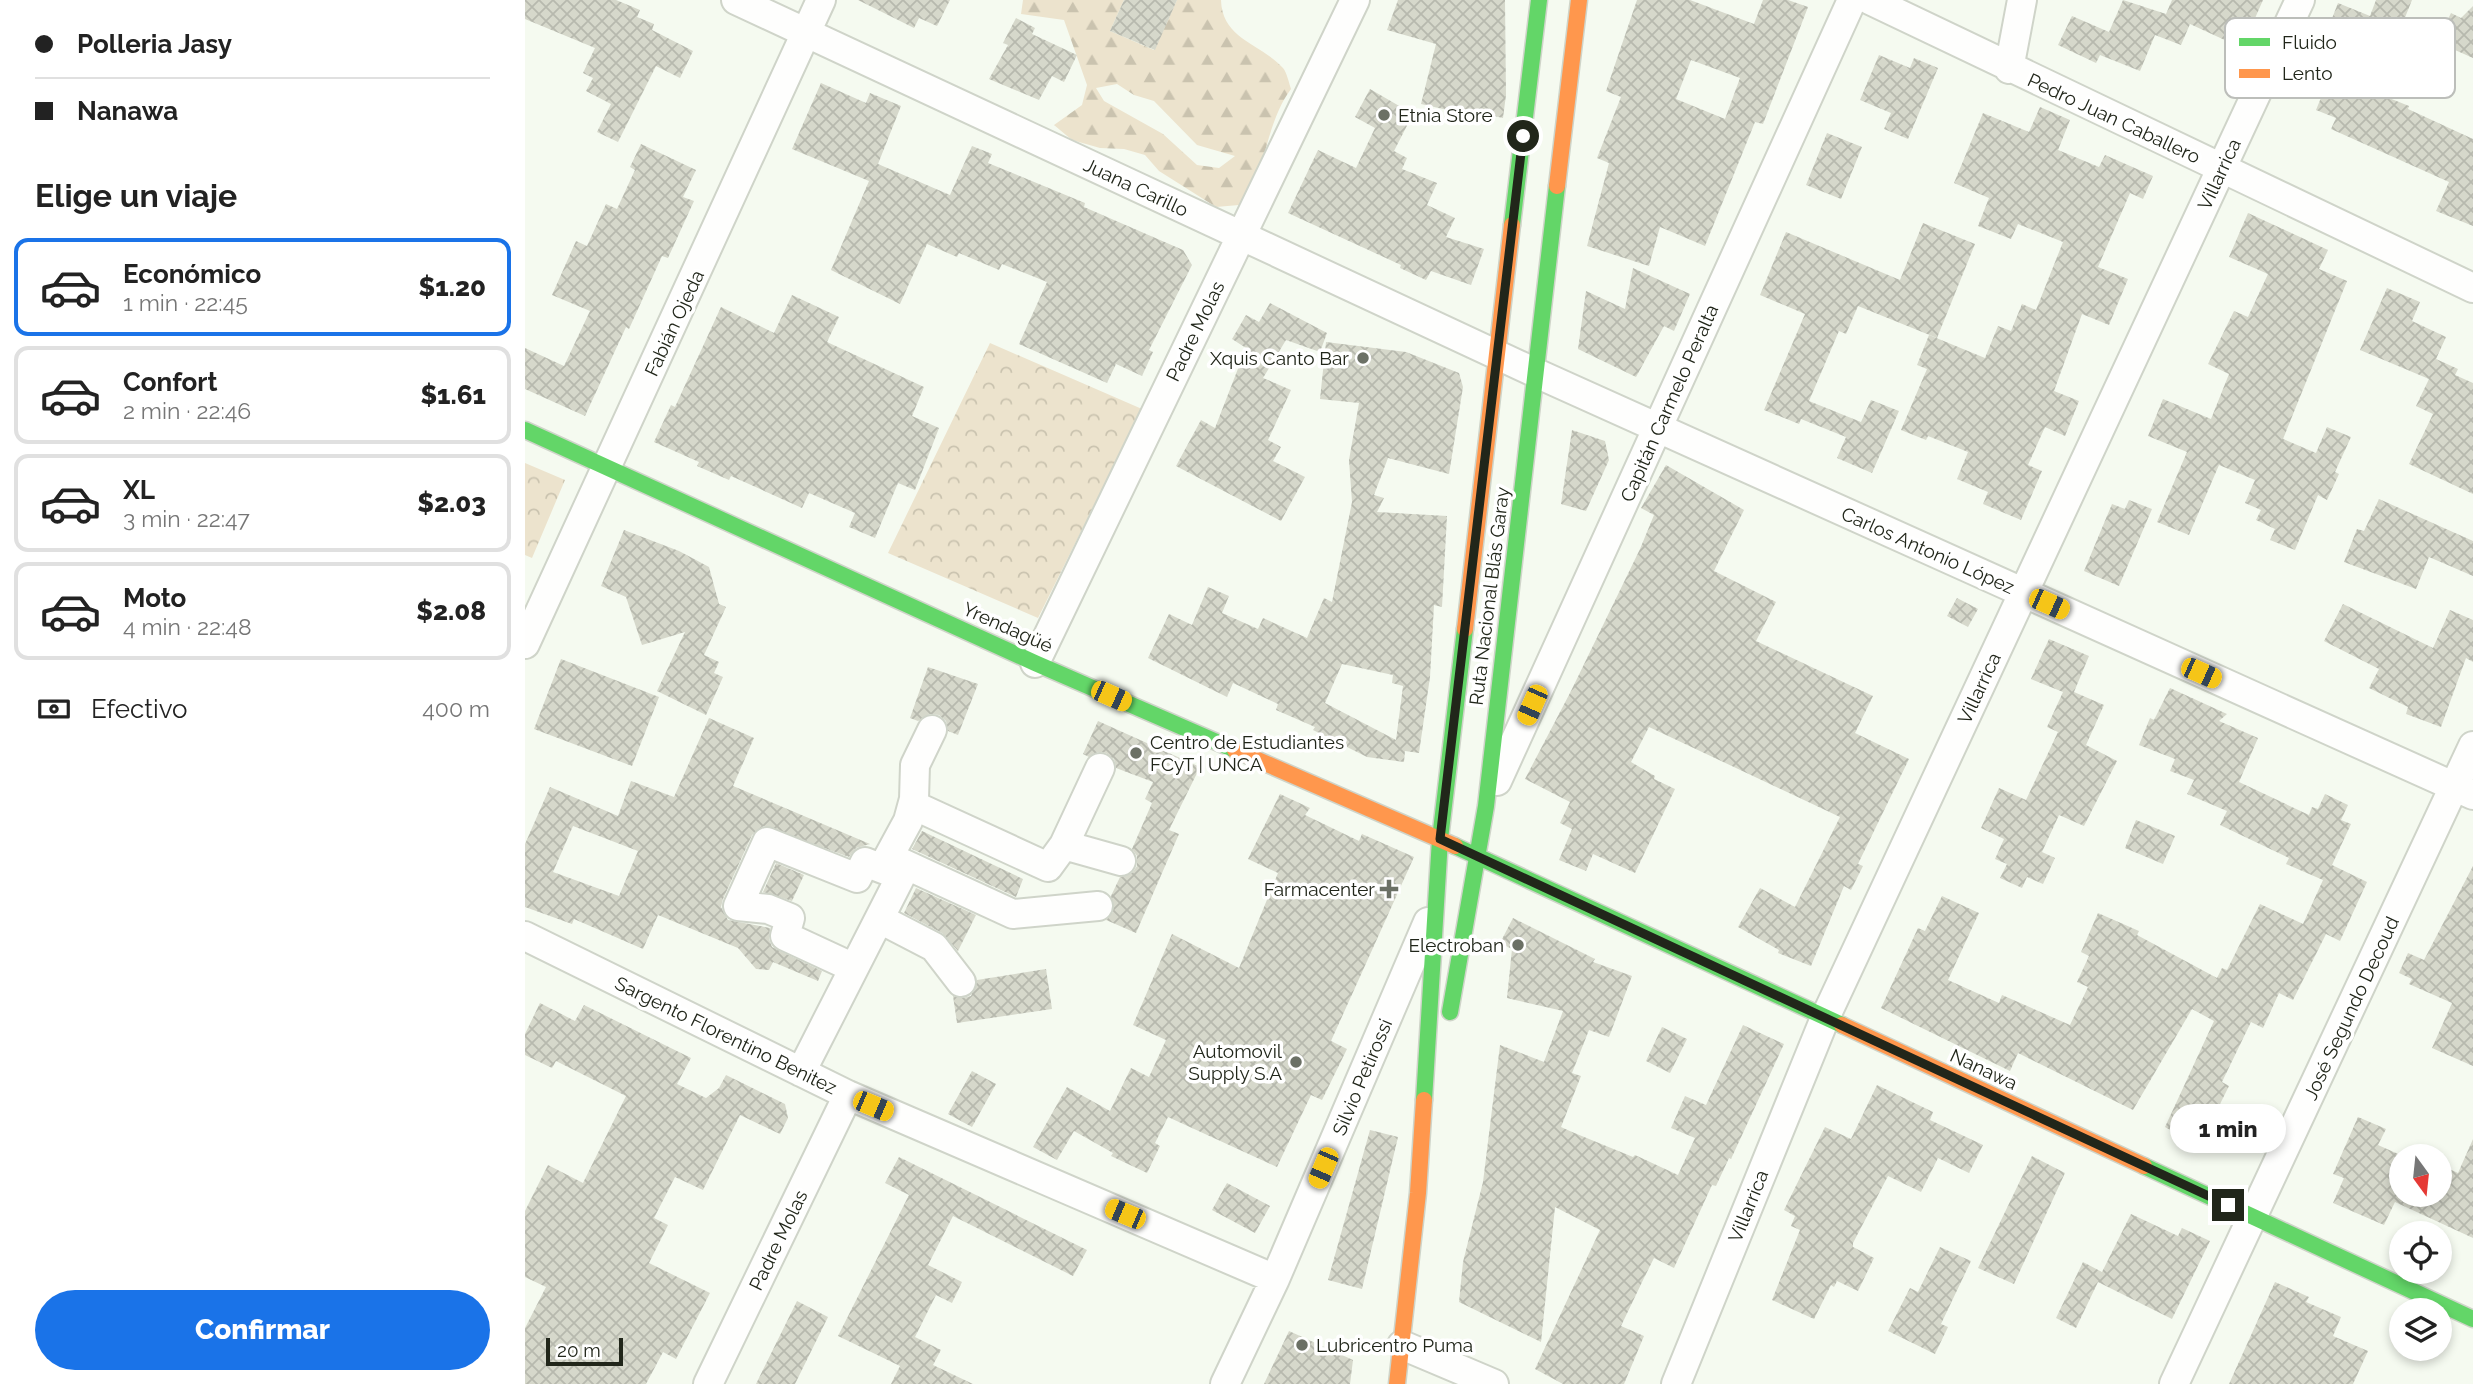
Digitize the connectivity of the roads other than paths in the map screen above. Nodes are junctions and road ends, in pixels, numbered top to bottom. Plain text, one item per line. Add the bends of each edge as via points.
1 (736, 0) edge
2 (821, 0) edge
3 (1355, 0) edge
4 (1539, 0) edge
5 (1579, 0) edge
6 (1852, 0) edge
7 (1870, 0) edge
8 (2022, 0) edge
9 (2300, 0) edge
10 (2292, 18) edge
11 (806, 34) junction
12 (2009, 69) junction
13 (2254, 98) edge
14 (2221, 169) junction
15 (1241, 236) junction
16 (2473, 288) edge
17 (1497, 354) junction
18 (1536, 373) junction
19 (1657, 428) junction
20 (525, 430) edge
21 (607, 469) junction
22 (2024, 593) junction
23 (525, 644) edge
24 (1035, 663) junction
25 (932, 730) dead end
26 (2473, 746) edge
27 (1100, 768) dead end
28 (2463, 791) edge
29 (913, 804) junction
30 (1486, 806) junction
31 (1440, 839) junction
32 (1064, 845) junction
33 (1478, 856) junction
34 (1121, 861) dead end
35 (886, 862) junction
36 (1436, 903) junction
37 (1098, 906) dead end
38 (880, 919) junction
39 (525, 936) edge
40 (854, 968) junction
41 (961, 982) dead end
42 (1825, 1018) junction
43 (801, 1072) junction
44 (848, 1095) junction
45 (1418, 1194) junction
46 (2253, 1217) junction
47 (1275, 1279) junction
48 (2473, 1319) edge
49 (1402, 1345) junction
50 (708, 1384) edge
51 (1225, 1384) edge
52 (1397, 1384) edge
53 (1494, 1384) edge
54 (1676, 1384) edge
55 (2174, 1384) edge

1 - 11 street, Juana Carillo
2 - 11 street, Fabián Ojeda
3 - 15 street, Padre Molas
4 - 17 main road, Ruta Nacional Blás Garay
5 - 18 main road, Ruta Nacional Blás Garay
6 - 19 street, Capitán Carmelo Peralta
7 - 12 street, Pedro Juan Caballero
8 - 12 street
9 - 10 street, Villarrica
11 - 15 street, Juana Carillo
11 - 21 street, Fabián Ojeda
12 - 14 street, Pedro Juan Caballero
13 - 14 street, Villarrica
14 - 16 street, Pedro Juan Caballero
14 - 22 street, Villarrica
15 - 17 street, Juana Carillo
15 - 24 street, Padre Molas
17 - 18 street, Juana Carillo
17 - 31 main road, Ruta Nacional Blás Garay
18 - 19 street, Carlos Antonio López
18 - 30 main road, Ruta Nacional Blás Garay
19 - 22 street, Carlos Antonio López
19 - 30 street, Capitán Carmelo Peralta
20 - 21 main road, Yrendagüé
21 - 23 street, Fabián Ojeda
21 - 24 main road, Yrendagüé
22 - 28 street, Carlos Antonio López
22 - 42 street, Villarrica
24 - 31 main road, Yrendagüé
25 - 29 street via 915,765
26 - 28 street, José Segundo Decoud
27 - 32 street
28 - 46 street, José Segundo Decoud
29 - 32 street via 1048,867
29 - 35 street
30 - 33 main road, Ruta Nacional Blás Garay
31 - 33 main road, Yrendagüé
31 - 36 main road, Ruta Nacional Blás Garay
32 - 34 street
33 - 36 street, Silvio Petirossi
33 - 42 main road, Nanawa
33 - 45 main road, Ruta Nacional Blás Garay
35 - 37 street via 1013,914
35 - 38 street via 901,876
35 - 40 street via 865,862 857,878 801,863 767,842 738,906 768,909 790,918 785,936
36 - 45 main road, Ruta Nacional Blás Garay
36 - 47 street, Silvio Petirossi
38 - 40 street
38 - 41 street via 934,947
39 - 43 street, Sargento Florentino Benitez
40 - 43 street
42 - 46 main road, Nanawa
42 - 54 street, Villarrica
43 - 44 street, Sargento Florentino Benitez
44 - 47 street, Sargento Florentino Benitez
44 - 50 street, Padre Molas
45 - 49 main road, Ruta Nacional Blás Garay
46 - 48 main road, Nanawa
46 - 55 street, José Segundo Decoud
47 - 51 street, Silvio Petirossi
49 - 52 main road, Ruta Nacional Blás Garay
49 - 53 street

